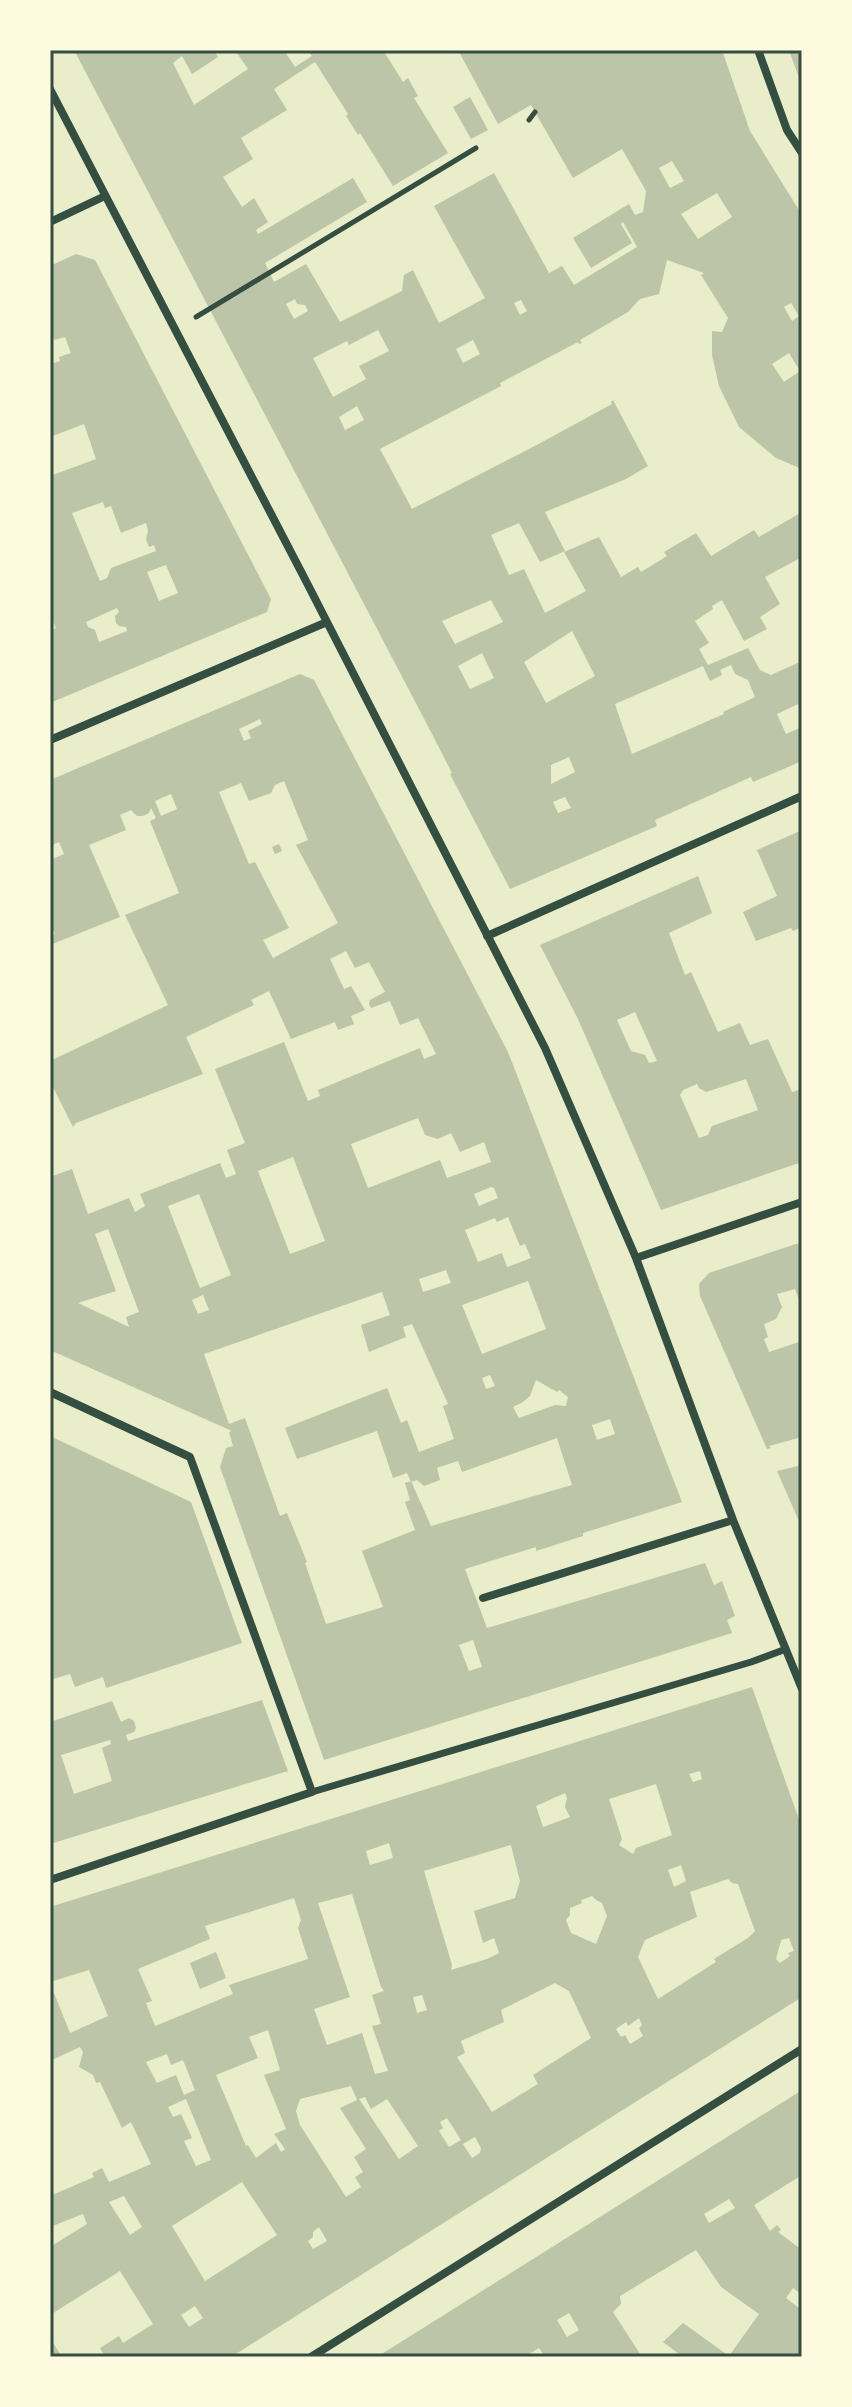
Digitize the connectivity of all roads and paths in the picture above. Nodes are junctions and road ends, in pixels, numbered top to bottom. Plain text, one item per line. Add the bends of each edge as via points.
1 (758, 50) edge
2 (50, 89) edge
3 (535, 112) dead end
4 (529, 120) dead end
5 (476, 148) dead end
6 (802, 153) edge
7 (105, 196) junction
8 (50, 222) edge
9 (175, 330) junction
10 (327, 622) junction
11 (50, 740) edge
12 (802, 796) edge
13 (487, 936) junction
14 (802, 1202) edge
15 (636, 1258) junction
16 (50, 1392) edge
17 (733, 1520) junction
18 (483, 1598) dead end
19 (786, 1649) junction
20 (802, 1689) edge
21 (312, 1792) junction
22 (50, 1880) edge
23 (802, 2049) edge
24 (311, 2357) edge

1 - 6 street via 787,130
2 - 7 street
3 - 4 path
5 - 9 path
7 - 8 street
7 - 9 street
9 - 10 street
10 - 11 street
10 - 13 street
12 - 13 street
13 - 15 street via 545,1048
14 - 15 street
15 - 17 street
16 - 21 street via 190,1457
17 - 18 street
17 - 19 street
19 - 20 street
19 - 21 street
21 - 22 street
23 - 24 street

